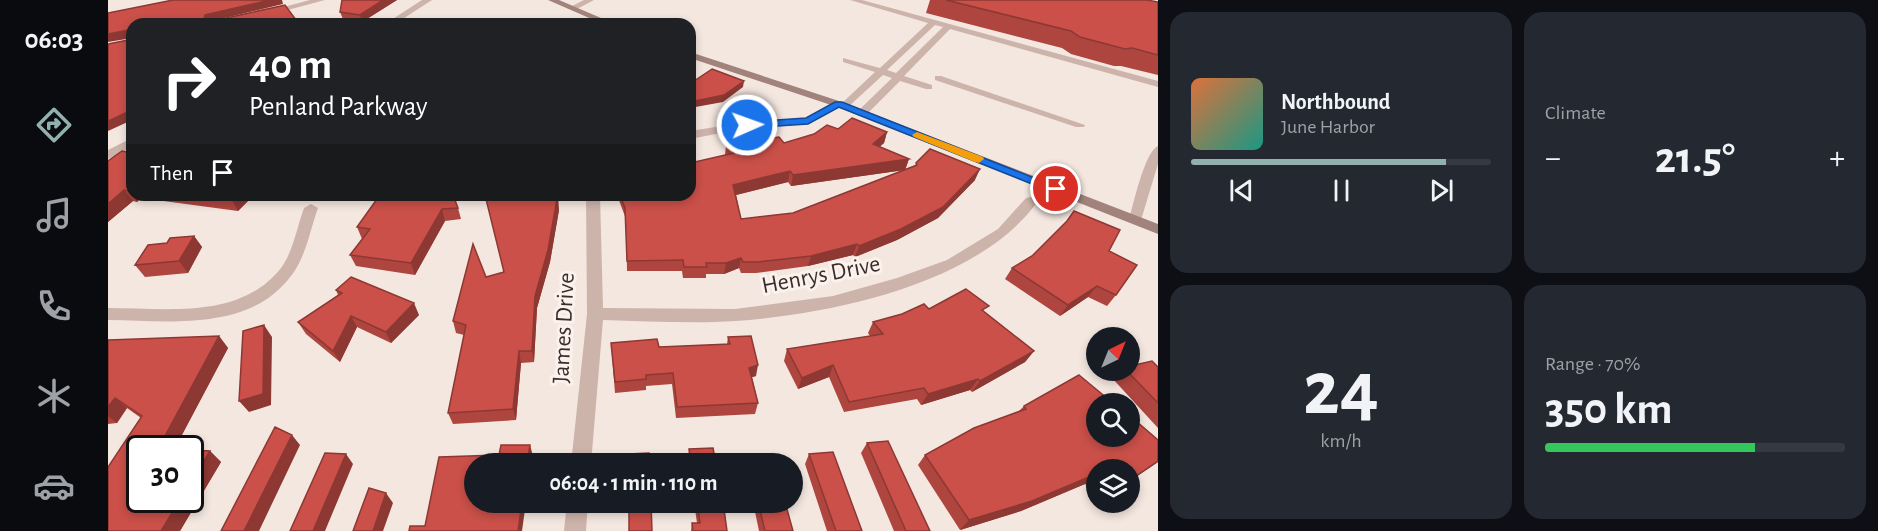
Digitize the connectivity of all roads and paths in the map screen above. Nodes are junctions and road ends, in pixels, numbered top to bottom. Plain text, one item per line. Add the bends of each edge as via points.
1 (321, 0) edge
2 (428, 0) edge
3 (552, 0) edge
4 (590, 0) edge
5 (854, 0) edge
6 (572, 8) junction
7 (256, 14) edge
8 (399, 18) edge
9 (596, 18) edge
10 (934, 22) junction
11 (949, 26) junction
12 (696, 57) edge
13 (846, 60) dead end
14 (881, 72) junction
15 (898, 77) junction
16 (938, 78) dead end
17 (1158, 84) edge
18 (929, 87) dead end
19 (841, 105) junction
20 (862, 113) junction
21 (1080, 125) dead end
22 (696, 134) edge
23 (126, 145) edge
24 (1158, 149) edge
25 (108, 155) edge
26 (593, 201) edge
27 (1031, 201) dead end
28 (311, 208) dead end
29 (1135, 220) junction
30 (1158, 229) edge
31 (108, 314) edge
32 (595, 314) junction
33 (582, 453) edge
34 (577, 513) edge
35 (575, 531) edge

1 - 7 street
2 - 8 street
3 - 6 street
4 - 6 lane
5 - 10 lane
6 - 9 street
10 - 11 lane
10 - 14 lane
11 - 15 lane
11 - 17 lane
12 - 19 street
13 - 14 lane
14 - 15 lane
14 - 19 lane
15 - 18 lane
15 - 20 lane
16 - 21 lane
19 - 20 street
19 - 22 street via 808,121 747,125
20 - 29 street
23 - 25 street
24 - 29 lane
26 - 32 street, James Drive
27 - 32 street, Henrys Drive via 1003,232 952,264 901,284 833,302 735,315
28 - 31 street via 287,271 268,292 239,307 207,313
29 - 30 street
32 - 33 street, James Drive
34 - 35 street

